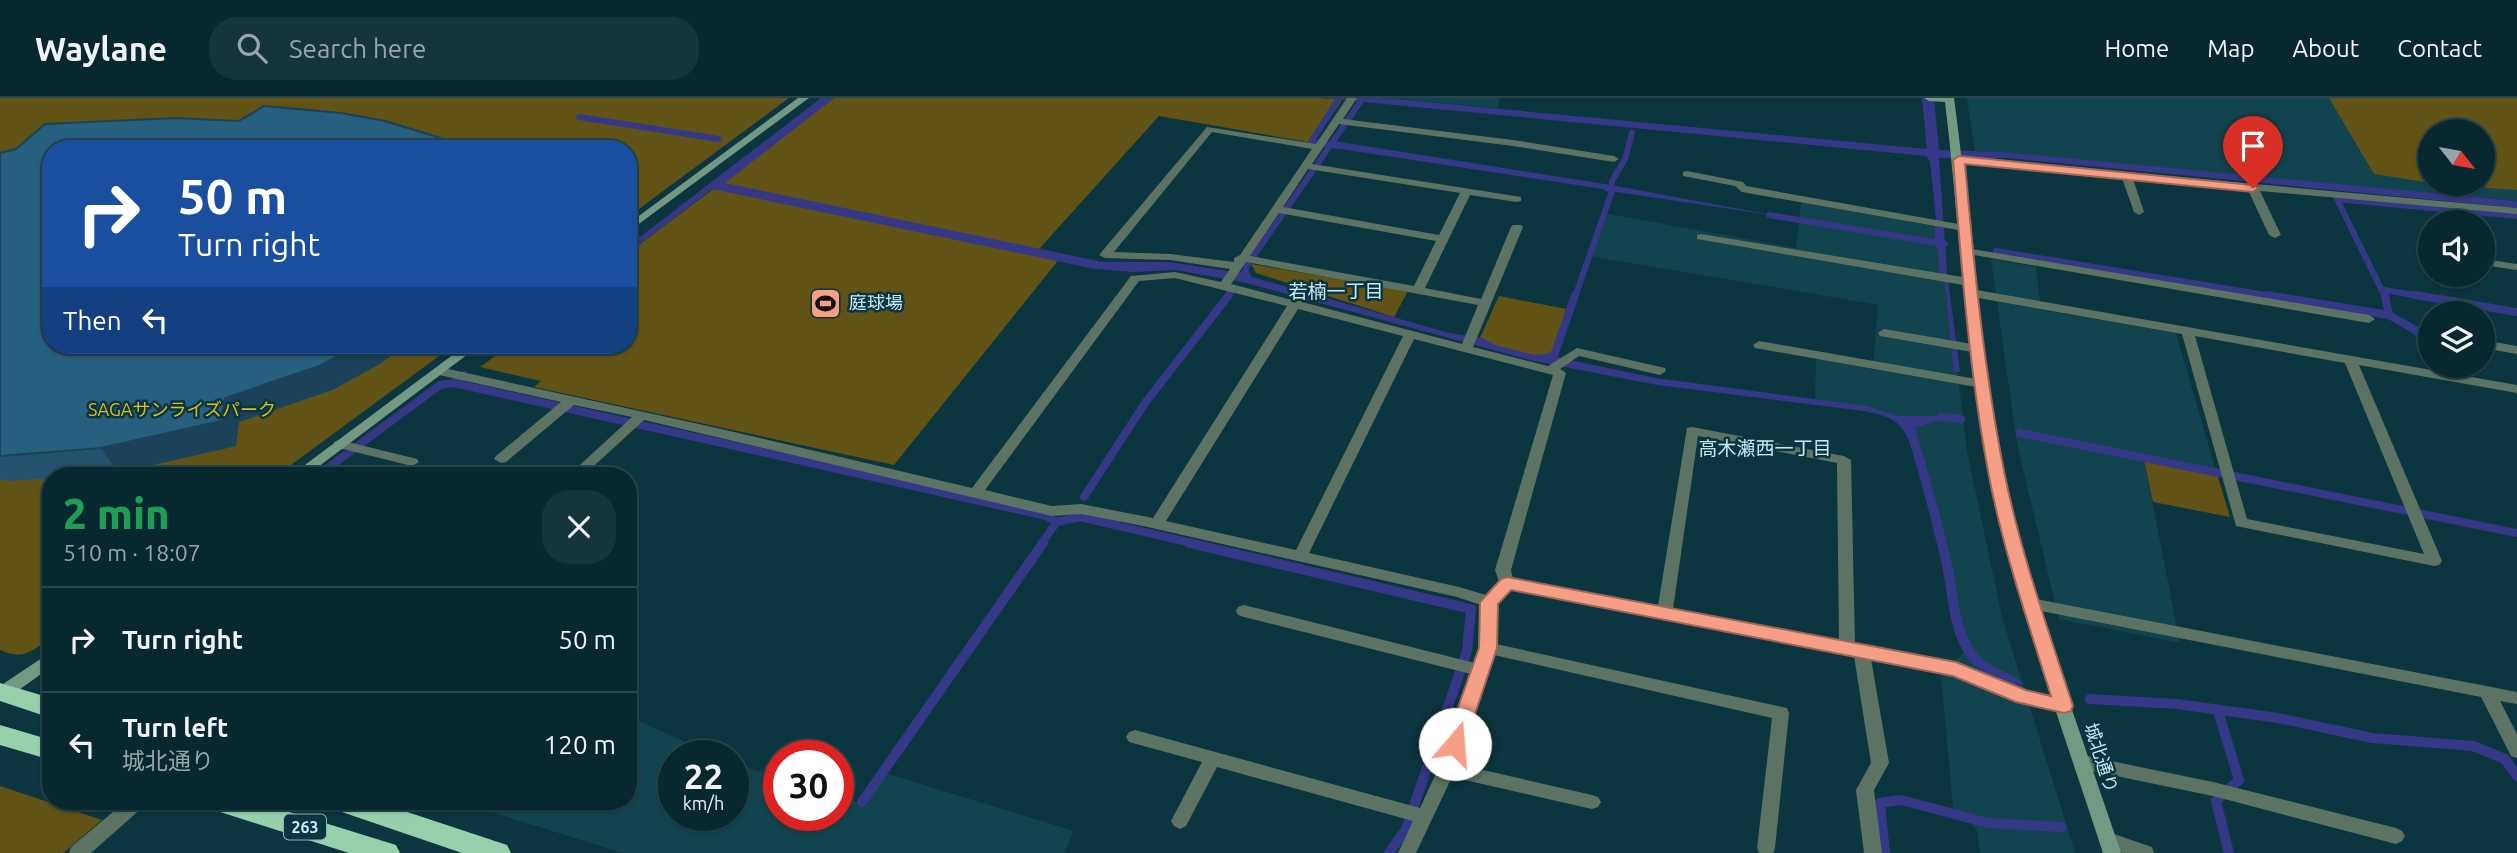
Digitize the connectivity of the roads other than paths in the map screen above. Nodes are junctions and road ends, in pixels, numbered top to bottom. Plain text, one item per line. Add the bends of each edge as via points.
1 (804, 98) edge
2 (1929, 98) edge
3 (1937, 99) edge
4 (1949, 99) edge
5 (1351, 100) edge
6 (1337, 121) junction
7 (1321, 143) junction
8 (1958, 154) junction
9 (1614, 159) dead end
10 (1306, 166) junction
11 (1687, 174) dead end
12 (2126, 175) junction
13 (2253, 188) junction
14 (1466, 192) junction
15 (1517, 199) dead end
16 (1275, 209) junction
17 (2517, 211) edge
18 (2139, 212) dead end
19 (637, 222) edge
20 (1957, 226) junction
21 (1517, 227) dead end
22 (2274, 235) dead end
23 (1701, 237) dead end
24 (1442, 239) junction
25 (1966, 251) junction
26 (1238, 262) junction
27 (2495, 264) edge
28 (2517, 267) edge
29 (1224, 286) junction
30 (1970, 287) junction
31 (1418, 290) junction
32 (1296, 302) junction
33 (1485, 303) junction
34 (2369, 319) dead end
35 (2187, 331) junction
36 (1884, 332) dead end
37 (1410, 334) junction
38 (1759, 345) dead end
39 (2495, 346) edge
40 (1466, 348) junction
41 (1978, 349) junction
42 (2517, 350) edge
43 (464, 354) edge
44 (2350, 359) junction
45 (1553, 368) junction
46 (1660, 371) dead end
47 (445, 372) junction
48 (1982, 384) junction
49 (2517, 388) edge
50 (571, 400) junction
51 (642, 415) junction
52 (340, 444) junction
53 (501, 459) dead end
54 (412, 462) dead end
55 (309, 467) edge
56 (585, 467) edge
57 (977, 491) junction
58 (1157, 524) junction
59 (1300, 557) junction
60 (1507, 583) junction
61 (1489, 602) junction
62 (2031, 604) junction
63 (1244, 611) dead end
64 (1664, 615) junction
65 (1488, 648) junction
66 (1854, 651) junction
67 (42, 663) edge
68 (1479, 670) junction
69 (2487, 692) junction
70 (1, 693) edge
71 (2517, 698) edge
72 (42, 705) edge
73 (2064, 706) junction
74 (0, 735) edge
75 (1135, 737) dead end
76 (42, 747) edge
77 (2517, 751) edge
78 (1213, 758) junction
79 (2082, 762) junction
80 (1447, 769) junction
81 (1592, 802) dead end
82 (128, 810) edge
83 (249, 810) edge
84 (369, 810) edge
85 (1426, 817) junction
86 (1180, 821) dead end
87 (2396, 836) dead end
88 (2110, 847) edge
89 (1766, 848) dead end
90 (78, 853) edge
91 (386, 853) edge
92 (497, 853) edge
93 (1407, 853) edge
94 (1873, 853) edge
95 (2145, 853) edge

1 - 19 street
2 - 3 street
3 - 4 street
4 - 8 street, 城北通り
5 - 6 street
6 - 7 street
6 - 9 street
7 - 10 street
7 - 26 street via 1210,129 1105,256
8 - 12 street
8 - 20 street, 城北通り
10 - 14 street
10 - 16 street
11 - 20 street via 1739,184 1742,189
12 - 13 street
12 - 18 street
13 - 17 street
13 - 22 street
14 - 15 street
14 - 24 street
16 - 24 street
16 - 26 street
20 - 25 street, 城北通り
21 - 33 street
23 - 30 street via 1953,279
24 - 31 street
25 - 30 street, 城北通り
25 - 34 street
26 - 29 street
26 - 31 street
27 - 28 street
29 - 32 street
29 - 57 street via 1175,275 1135,278
30 - 35 street
30 - 41 street, 城北通り
31 - 33 street
32 - 37 street
32 - 58 street
33 - 40 street
35 - 44 street
35 - 44 street via 2241,523 2434,561
36 - 41 street
37 - 40 street
37 - 59 street
38 - 48 street
39 - 42 street
40 - 45 street
41 - 48 street, 城北通り
43 - 47 street
44 - 49 street
45 - 46 street via 1577,352
45 - 60 street via 1560,373 1503,570
47 - 50 street
47 - 52 street
48 - 62 street, 城北通り via 1996,471
50 - 51 street
50 - 53 street
51 - 56 street
51 - 57 street
52 - 54 street
52 - 55 street
57 - 58 street via 1052,511 1081,509
58 - 59 street
59 - 61 street
60 - 61 street
60 - 64 street
61 - 65 street
62 - 69 street
62 - 73 street, 城北通り
63 - 68 street
64 - 66 street
64 - 66 street via 1692,431 1844,460
65 - 68 street
65 - 89 street via 1781,713
66 - 73 street via 1956,669 2022,697
66 - 94 street via 1880,763 1865,790
67 - 70 street
68 - 80 street
69 - 71 street
69 - 77 street
70 - 72 highway
73 - 79 street, 城北通り
74 - 76 highway
75 - 78 street
78 - 85 street
78 - 86 street
79 - 87 street via 2213,789
79 - 88 street, 城北通り
80 - 81 street
80 - 85 street
82 - 90 street
83 - 91 highway, 263
84 - 92 highway, 263
85 - 93 street
88 - 95 street

